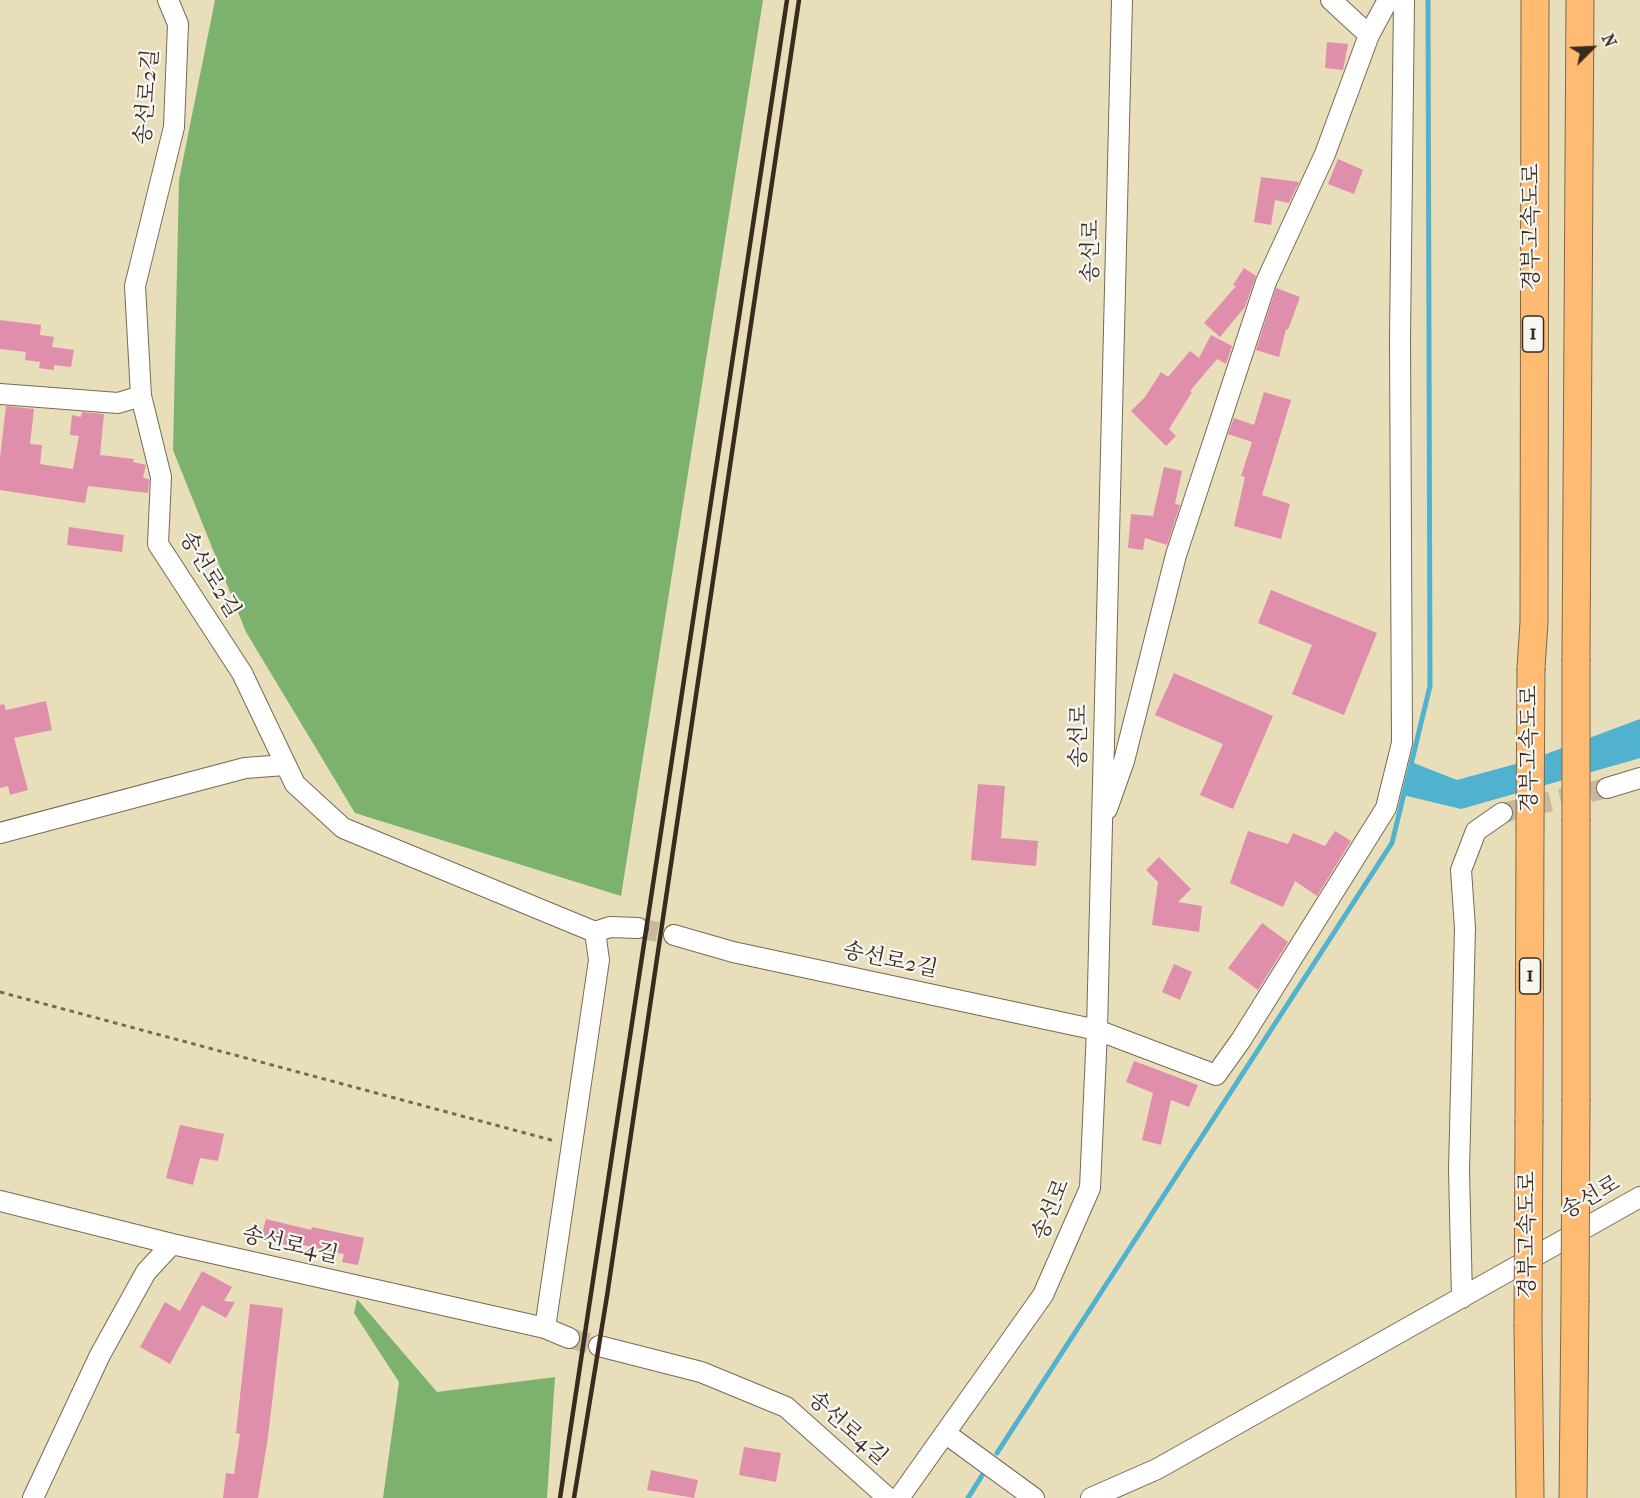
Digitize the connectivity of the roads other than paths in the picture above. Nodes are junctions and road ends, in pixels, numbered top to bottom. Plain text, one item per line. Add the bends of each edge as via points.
1 (168, 0) edge
2 (1122, 0) edge
3 (1331, 0) edge
4 (1388, 0) edge
5 (1404, 0) edge
6 (1535, 0) edge
7 (1580, 0) edge
8 (1370, 35) junction
9 (0, 394) edge
10 (141, 396) junction
11 (285, 765) junction
12 (1640, 778) edge
13 (1607, 788) tunnel mouth
14 (1502, 813) tunnel mouth
15 (1102, 824) junction
16 (0, 832) edge
17 (638, 928) tunnel mouth
18 (595, 932) junction
19 (674, 935) tunnel mouth
20 (1097, 1030) junction
21 (1640, 1197) edge
22 (0, 1201) edge
23 (172, 1244) junction
24 (1462, 1298) junction
25 (545, 1328) junction
26 (569, 1338) tunnel mouth
27 (599, 1346) tunnel mouth
28 (945, 1433) junction
29 (33, 1498) edge
30 (888, 1498) edge
31 (899, 1498) edge
32 (1034, 1498) edge
33 (1091, 1498) edge
34 (1530, 1498) edge
35 (1573, 1498) edge

1 - 10 street, 송선로2길 via 178,24 174,127 135,286
2 - 15 street, 송선로
3 - 8 street
4 - 8 street
5 - 20 street, 송선로2길 via 1400,339 1402,743 1386,808 1216,1076
6 - 34 highway, 경부고속도로 / 1, bridge
7 - 35 highway, 경부고속도로, bridge
8 - 15 street via 1325,154 1266,282 1176,555 1125,761
9 - 10 street via 118,403
10 - 11 street, 송선로2길 via 161,477 158,544 242,673
11 - 16 street via 245,768
11 - 18 street, 송선로2길 via 295,784 343,828
12 - 13 street
14 - 24 street via 1476,831 1461,870 1465,928 1459,1170
15 - 20 street, 송선로
17 - 18 street via 610,927
18 - 25 street via 599,960
19 - 20 street, 송선로2길 via 733,952
20 - 28 street, 송선로 via 1090,1188 1043,1295
21 - 24 street, 송선로
22 - 23 street, 송선로4길
23 - 25 street, 송선로4길
23 - 29 street via 146,1272 100,1356
24 - 33 street, 송선로 via 1156,1468
25 - 26 street, 송선로4길
27 - 30 street, 송선로4길 via 701,1372 786,1407
28 - 31 street, 송선로
28 - 32 street

